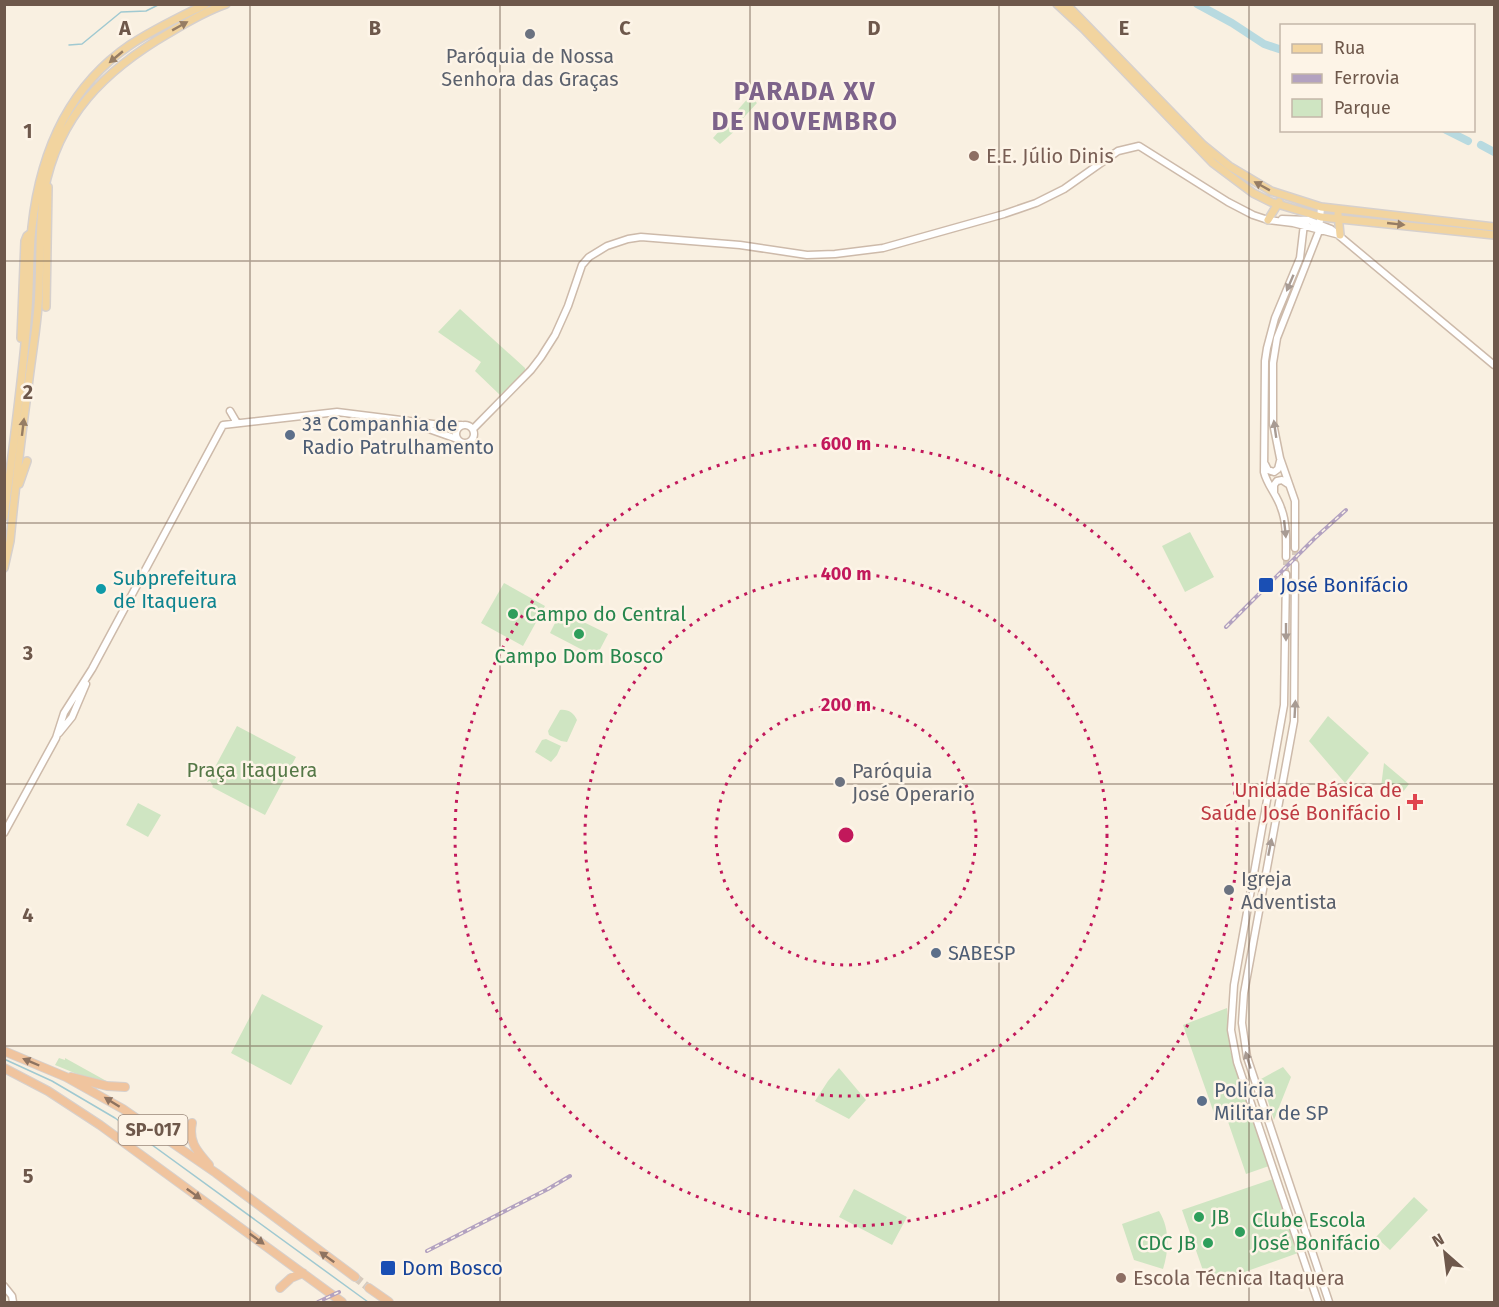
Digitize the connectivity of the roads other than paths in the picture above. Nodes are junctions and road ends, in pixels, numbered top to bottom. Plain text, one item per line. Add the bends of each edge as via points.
1 (206, 4) edge
2 (226, 4) edge
3 (1057, 4) edge
4 (1066, 4) edge
5 (47, 179) junction
6 (1285, 196) junction
7 (1277, 204) junction
8 (1321, 207) junction
9 (1339, 209) junction
10 (1342, 219) junction
11 (1268, 220) junction
12 (1308, 220) junction
13 (1321, 220) junction
14 (1277, 221) junction
15 (1304, 227) junction
16 (1494, 227) edge
17 (1319, 231) junction
18 (31, 232) junction
19 (40, 233) junction
20 (1340, 235) junction
21 (1494, 236) edge
22 (1303, 245) junction
23 (47, 246) junction
24 (1313, 248) junction
25 (46, 307) dead end
26 (1494, 364) edge
27 (230, 411) dead end
28 (402, 420) junction
29 (237, 423) junction
30 (467, 426) junction
31 (458, 439) junction
32 (1263, 458) junction
33 (1280, 458) junction
34 (27, 461) dead end
35 (1290, 486) junction
36 (15, 492) junction
37 (1274, 494) junction
38 (4, 517) edge
39 (1295, 548) tunnel mouth
40 (1286, 557) tunnel mouth
41 (1295, 564) tunnel mouth
42 (4, 568) edge
43 (1286, 574) tunnel mouth
44 (92, 670) junction
45 (65, 713) junction
46 (72, 717) junction
47 (57, 736) junction
48 (4, 833) edge
49 (1241, 948) junction
50 (1251, 957) junction
51 (4, 1051) edge
52 (4, 1068) edge
53 (66, 1077) junction
54 (125, 1087) dead end
55 (192, 1123) dead end
56 (1282, 1162) junction
57 (216, 1173) junction
58 (1274, 1174) junction
59 (1286, 1174) junction
60 (303, 1273) junction
61 (355, 1277) tunnel mouth
62 (4, 1286) edge
63 (280, 1288) dead end
64 (369, 1288) tunnel mouth
65 (13, 1302) edge
66 (342, 1302) edge
67 (389, 1302) edge
68 (1318, 1302) edge
69 (1329, 1302) edge

1 -> 18 main road via 129,46 80,93 49,146
5 -> 2 main road via 64,133 100,82 150,44
3 - 7 main road via 1213,163 1251,192
6 -> 4 main road via 1216,156
5 - 19 main road
5 - 23 main road
6 - 7 main road
6 - 8 main road
7 - 11 main road
7 - 13 main road
8 - 9 main road
8 - 13 main road
9 - 10 main road
9 - 16 main road
10 - 13 main road
10 - 20 main road
10 -> 21 main road
11 - 14 main road
11 - 30 main road via 1228,202 1139,146 1118,151 1064,189 1036,203 883,248 807,255 740,245 628,239 597,251 582,265 568,306 547,348 531,370 483,417
12 - 13 main road
12 - 14 main road
12 - 15 main road
13 - 17 main road
13 - 20 main road
14 - 15 main road
15 - 17 main road
15 - 22 main road
17 - 20 main road
17 - 24 main road
18 - 19 main road
18 - 38 main road via 25,241 20,382
19 - 23 main road
36 -> 19 main road via 38,306
20 - 26 main road
22 - 24 main road
22 -> 32 main road via 1267,348
23 - 25 main road
33 -> 24 main road via 1273,413 1274,351
27 - 29 main road
28 - 29 main road via 337,412
28 - 30 main road
28 - 31 main road
29 - 44 main road via 223,425
30 - 31 main road via 456,433
30 - 31 main road via 474,435 472,440 463,443
32 - 33 main road via 1268,470 1274,472
32 - 37 main road via 1265,478
33 - 35 main road
34 - 36 main road
35 - 37 main road via 1277,481
35 - 39 main road via 1296,512
36 - 42 main road
37 -> 40 main road via 1285,522
50 -> 41 main road via 1294,721
43 -> 49 main road via 1284,705
44 - 45 main road
44 - 46 main road
45 - 46 main road via 70,711
45 - 47 main road
46 - 47 main road
47 - 48 main road
49 - 50 main road via 1249,949
49 - 58 main road via 1231,1030 1236,1060
56 -> 50 main road via 1244,1046 1242,1005
53 -> 51 highway, SP-017
52 -> 60 highway, SP-017 via 100,1125
53 - 54 highway
57 -> 53 highway, SP-017 via 117,1106
55 - 57 highway via 190,1136 194,1147
56 - 58 main road
56 - 59 main road
61 -> 57 highway, SP-017
58 - 59 main road
58 - 68 main road
59 - 69 main road
60 - 63 highway
60 - 66 highway, SP-017
62 - 65 main road
64 - 67 highway

